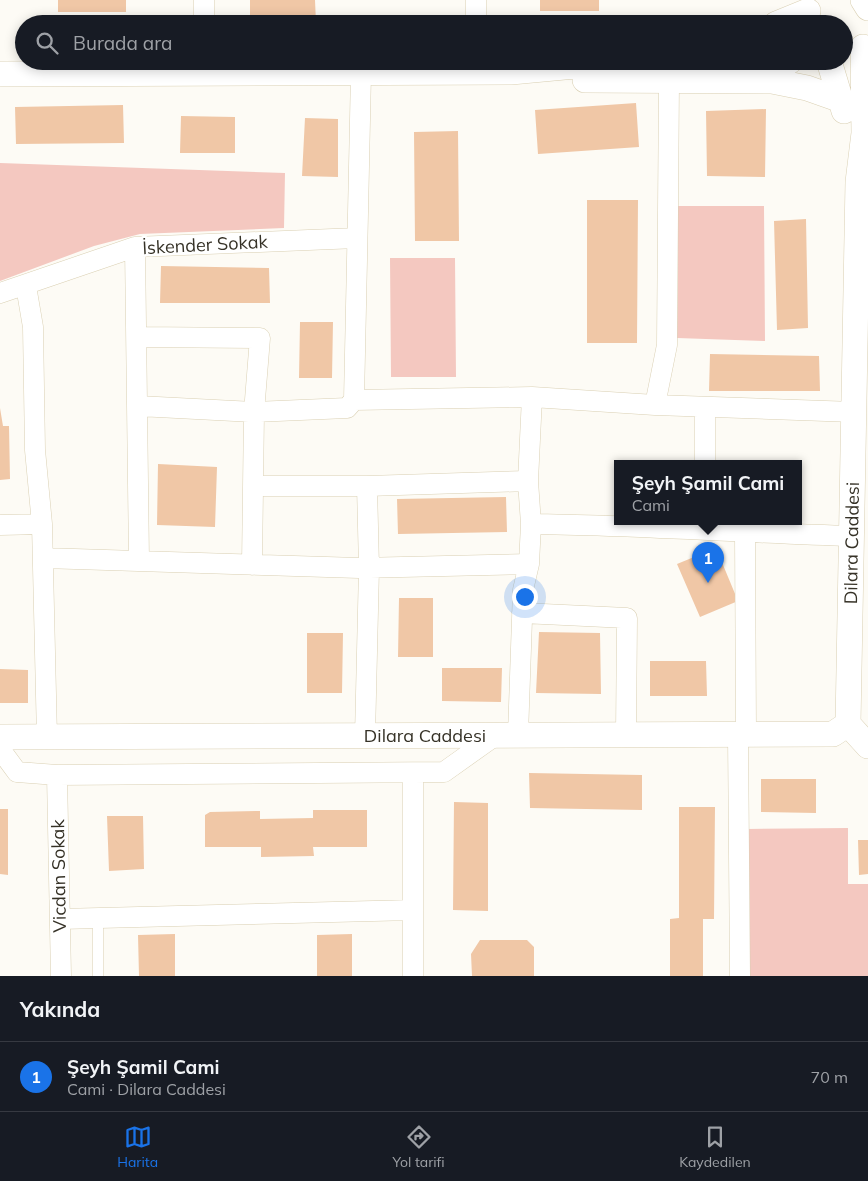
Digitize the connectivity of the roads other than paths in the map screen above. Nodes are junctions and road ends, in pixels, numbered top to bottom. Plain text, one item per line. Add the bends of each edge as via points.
1 (204, 0) edge
2 (476, 0) edge
3 (863, 0) edge
4 (811, 8) edge
5 (868, 8) edge
6 (204, 15) edge
7 (476, 15) edge
8 (796, 15) edge
9 (858, 47) edge
10 (117, 70) edge
11 (282, 70) edge
12 (419, 70) edge
13 (497, 70) edge
14 (532, 70) edge
15 (771, 70) edge
16 (832, 70) edge
17 (511, 72) junction
18 (361, 73) junction
19 (0, 74) edge
20 (669, 80) junction
21 (704, 80) junction
22 (841, 100) junction
23 (858, 182) junction
24 (357, 238) junction
25 (135, 248) junction
26 (26, 286) junction
27 (0, 293) edge
28 (137, 337) junction
29 (532, 396) junction
30 (354, 400) junction
31 (655, 405) junction
32 (138, 406) junction
33 (705, 407) junction
34 (254, 412) junction
35 (854, 412) junction
36 (704, 460) edge
37 (528, 481) junction
38 (253, 486) junction
39 (367, 486) junction
40 (42, 524) junction
41 (531, 524) junction
42 (0, 525) edge
43 (614, 525) edge
44 (643, 525) edge
45 (704, 526) edge
46 (745, 533) junction
47 (852, 536) junction
48 (43, 558) junction
49 (139, 561) junction
50 (529, 564) junction
51 (252, 565) junction
52 (369, 568) junction
53 (522, 613) junction
54 (848, 724) junction
55 (742, 734) junction
56 (507, 735) junction
57 (626, 735) junction
58 (365, 736) junction
59 (0, 737) edge
60 (47, 738) junction
61 (868, 746) edge
62 (0, 749) edge
63 (412, 773) junction
64 (57, 775) junction
65 (413, 910) junction
66 (98, 918) junction
67 (60, 919) junction
68 (61, 976) edge
69 (98, 976) edge
70 (413, 976) edge
71 (740, 976) edge

1 - 6 street
2 - 7 street
3 - 5 street
4 - 8 street
9 - 23 street via 864,133
10 - 19 street
11 - 18 street
12 - 18 street
13 - 17 street
14 - 17 street
15 - 21 street
16 - 22 street
17 - 20 street via 557,80
18 - 24 street
20 - 21 street
20 - 31 street via 667,345
21 - 22 street via 772,81 808,88
22 - 23 street
23 - 35 street, Dilara Caddesi
24 - 25 street, İskender Sokak
24 - 30 street
25 - 26 street, İskender Sokak
25 - 28 street
26 - 27 street, İskender Sokak
26 - 40 street via 33,327 35,450
28 - 32 street
28 - 34 street via 260,338
29 - 30 street
29 - 31 street
29 - 37 street
30 - 34 street via 347,408
31 - 33 street
32 - 34 street
32 - 49 street
33 - 35 street
33 - 36 street
34 - 38 street
35 - 47 street, Dilara Caddesi
37 - 39 street
37 - 41 street
38 - 39 street
38 - 51 street
39 - 52 street
40 - 42 street
40 - 48 street
41 - 43 street
41 - 50 street
44 - 45 street
45 - 46 street
46 - 47 street
46 - 55 street
47 - 54 street, Dilara Caddesi
48 - 49 street
48 - 60 street
49 - 51 street
50 - 52 street
50 - 53 street
51 - 52 street
52 - 58 street
53 - 56 street
53 - 57 street via 627,618
54 - 55 street, Dilara Caddesi via 833,734
54 - 61 street
55 - 57 street, Dilara Caddesi
55 - 71 street
56 - 57 street, Dilara Caddesi
56 - 58 street, Dilara Caddesi
56 - 63 street via 444,772
58 - 60 street, Dilara Caddesi
59 - 60 street, Dilara Caddesi
62 - 64 street via 17,772
63 - 64 street
63 - 65 street
64 - 67 street, Vicdan Sokak
65 - 66 street
65 - 70 street
66 - 67 street
66 - 69 lane
67 - 68 street, Vicdan Sokak

